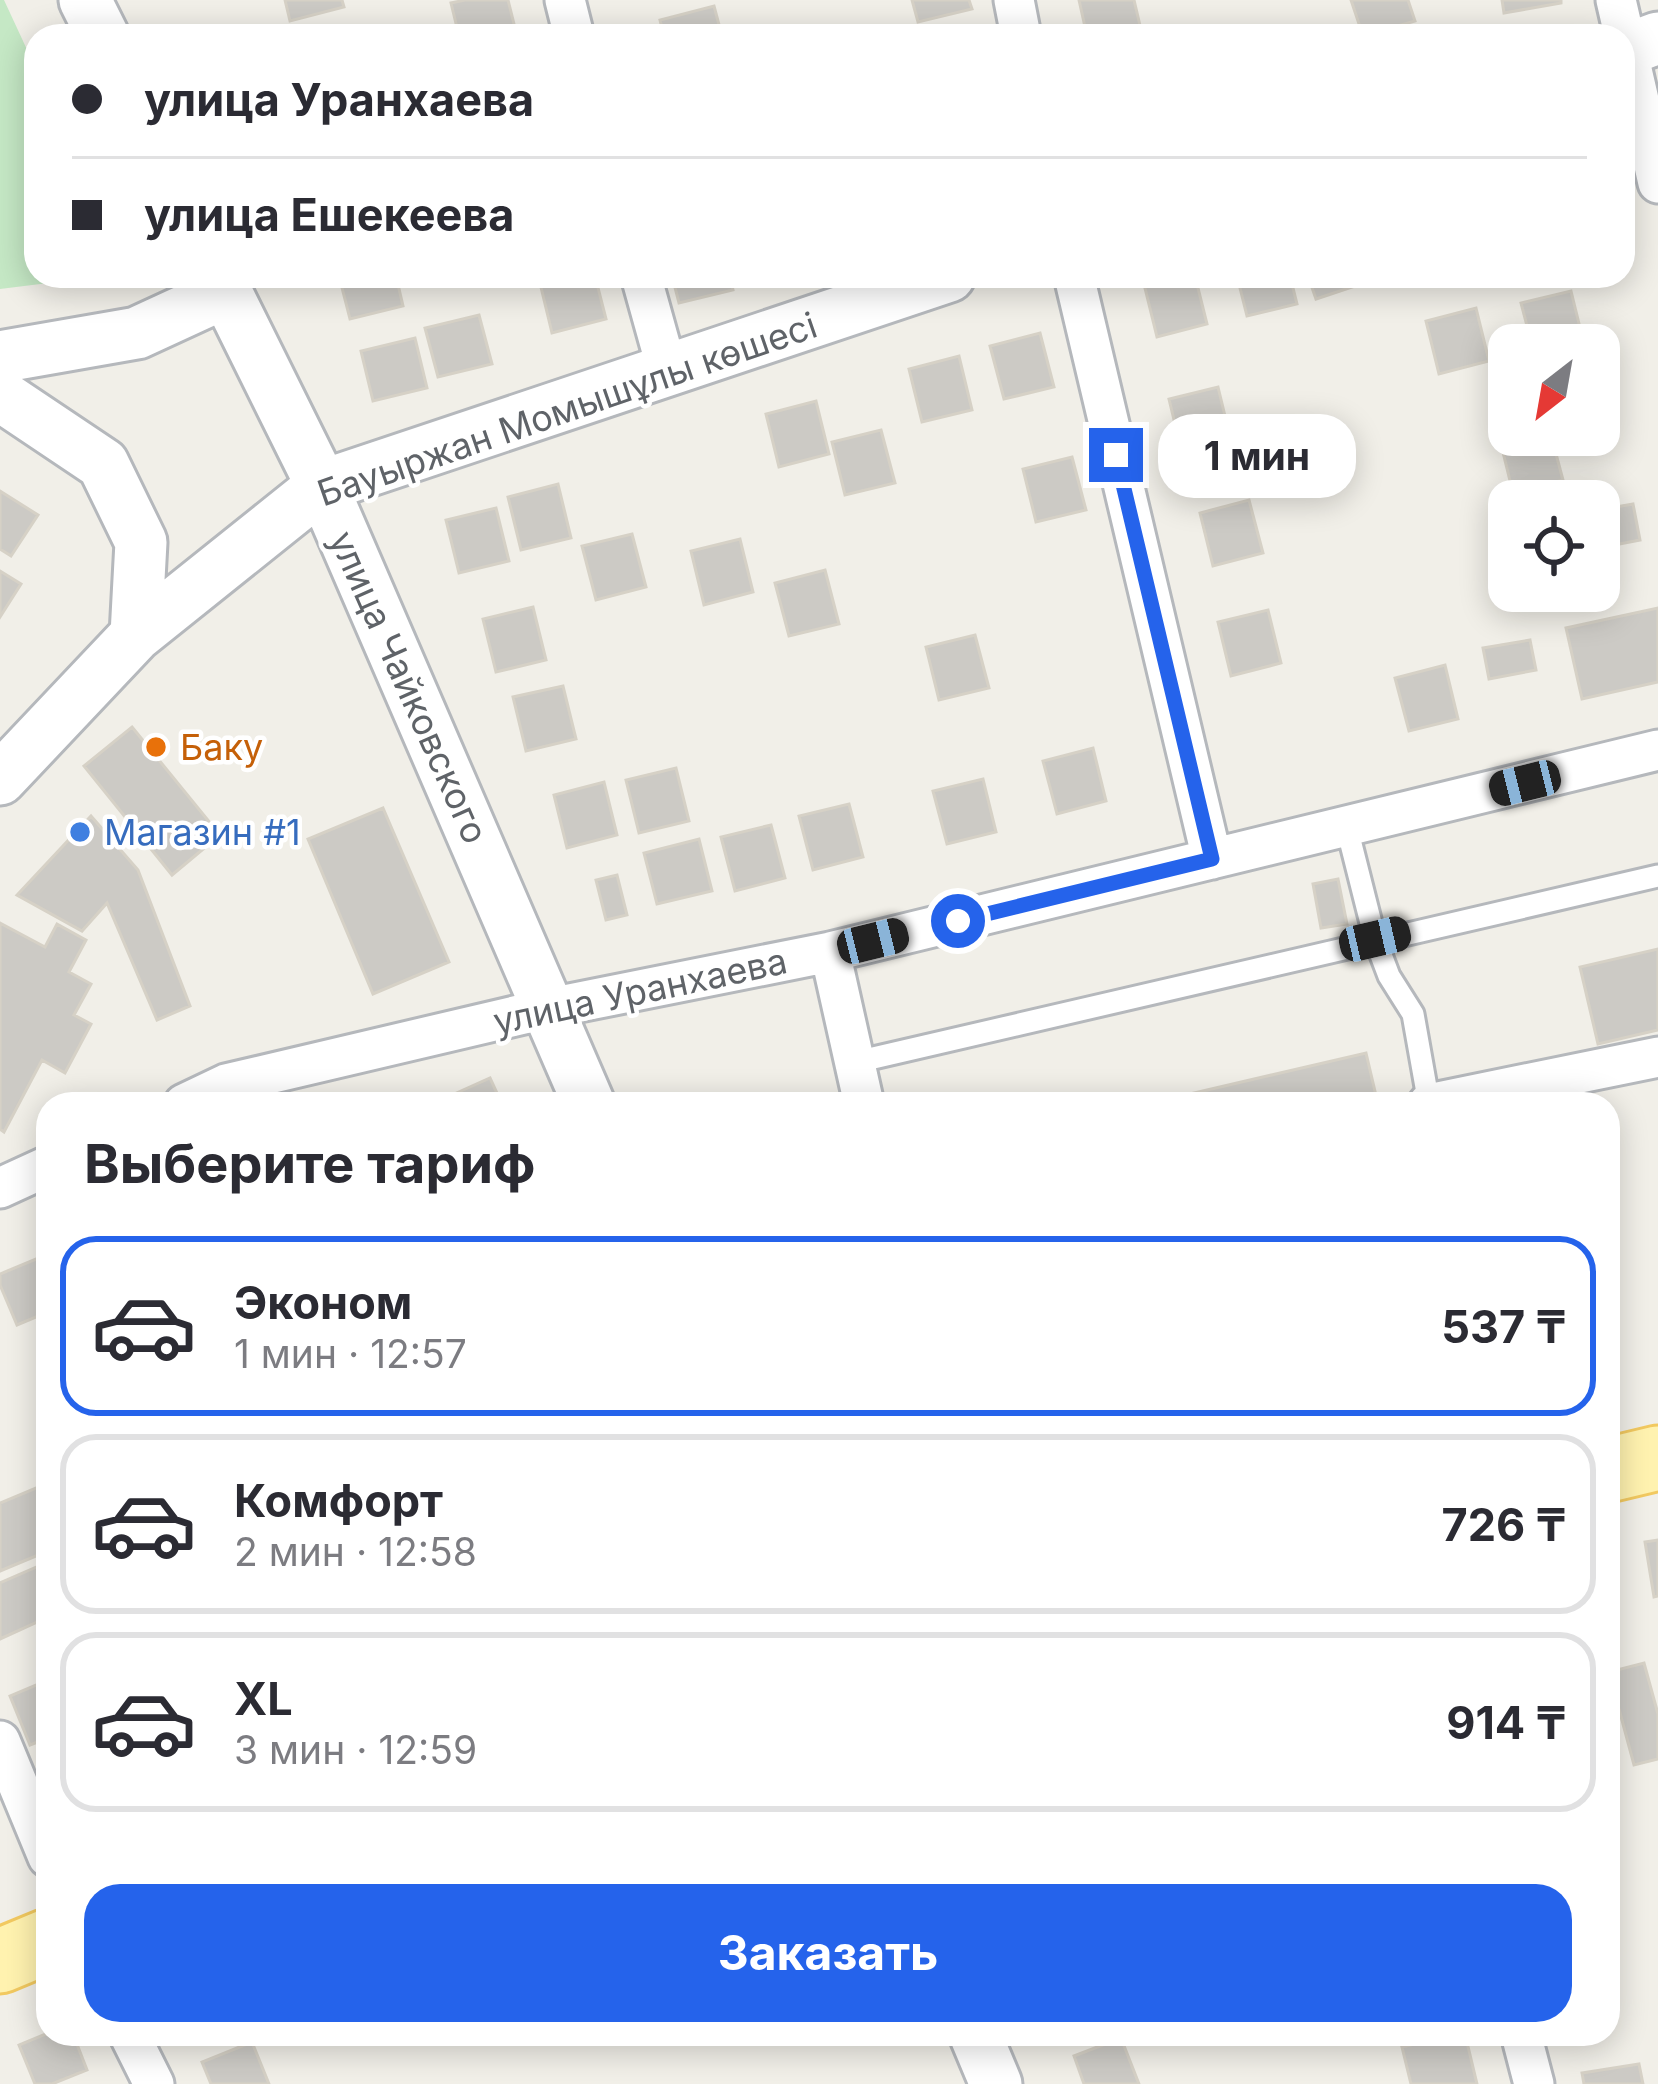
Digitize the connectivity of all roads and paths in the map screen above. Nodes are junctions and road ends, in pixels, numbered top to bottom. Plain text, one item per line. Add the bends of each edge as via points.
1 (1636, 46) edge
2 (1658, 183) edge
3 (215, 288) edge
4 (224, 288) edge
5 (644, 288) edge
6 (915, 288) edge
7 (1077, 288) edge
8 (0, 356) edge
9 (668, 374) junction
10 (0, 395) edge
11 (322, 487) junction
12 (136, 635) junction
13 (1658, 750) edge
14 (0, 779) edge
15 (1347, 828) junction
16 (1212, 859) junction
17 (1658, 876) edge
18 (1375, 939) junction
19 (830, 952) junction
20 (549, 1008) junction
21 (1658, 1057) edge
22 (856, 1062) junction
23 (209, 1092) edge
24 (584, 1092) edge
25 (862, 1092) edge
26 (1426, 1092) edge
27 (1487, 1092) edge
28 (36, 1172) edge
29 (0, 1188) edge
30 (1658, 1458) edge
31 (1620, 1466) edge
32 (0, 1741) edge
33 (36, 1828) edge
34 (36, 1946) edge
35 (0, 1961) edge
36 (136, 2046) edge
37 (980, 2046) edge
38 (1524, 2046) edge
39 (154, 2084) edge
40 (996, 2084) edge
41 (1534, 2084) edge

1 - 2 street
3 - 8 street via 137,333
4 - 11 street, улица Чайковского
5 - 9 street
6 - 9 street, Бауыржан Момышұлы көшесі
7 - 16 street
9 - 11 street, Бауыржан Момышұлы көшесі
10 - 12 street via 103,464 141,542
11 - 12 street, Бауыржан Момышұлы көшесі
11 - 20 street, улица Чайковского
12 - 14 street, Бауыржан Момышұлы көшесі
13 - 15 street, улица Уранхаева
15 - 16 street, улица Уранхаева
15 - 18 lane
16 - 19 street, улица Уранхаева
17 - 18 lane
18 - 22 lane
18 - 26 lane via 1413,1014
19 - 20 street, улица Уранхаева
19 - 22 street
20 - 23 street, улица Уранхаева
20 - 24 street, улица Чайковского
21 - 27 street
22 - 25 street
28 - 29 street
30 - 31 main road
32 - 33 street
34 - 35 main road
36 - 39 street
37 - 40 street
38 - 41 street

